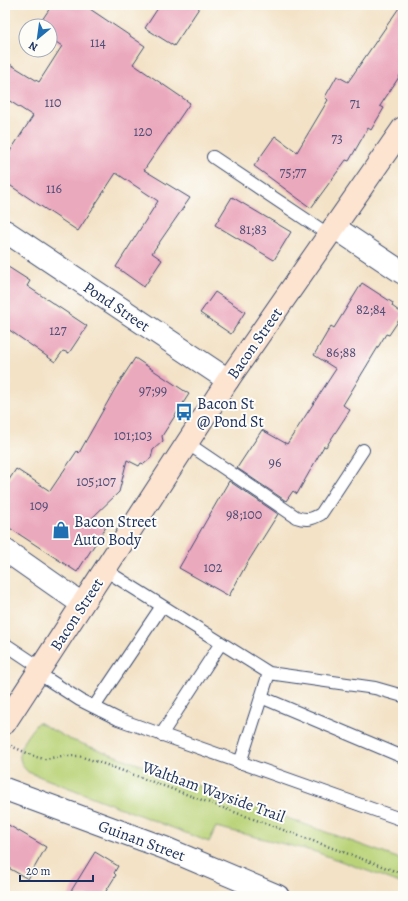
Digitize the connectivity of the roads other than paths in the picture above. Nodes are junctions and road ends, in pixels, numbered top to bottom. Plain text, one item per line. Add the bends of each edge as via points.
1 (403, 128) edge
2 (213, 158) dead end
3 (5, 231) edge
4 (332, 231) junction
5 (403, 273) edge
6 (228, 380) junction
7 (187, 443) junction
8 (363, 450) dead end
9 (5, 550) edge
10 (105, 570) junction
11 (82, 604) junction
12 (162, 606) junction
13 (221, 643) junction
14 (5, 644) edge
15 (11, 651) edge
16 (39, 670) junction
17 (269, 673) junction
18 (403, 696) edge
19 (261, 697) junction
20 (94, 707) junction
21 (6, 719) edge
22 (161, 734) junction
23 (403, 757) edge
24 (240, 763) junction
25 (5, 789) edge
26 (403, 820) edge
27 (278, 896) edge

1 - 4 main road, Bacon Street
2 - 4 lane
3 - 6 street, Pond Street
4 - 5 street
4 - 6 main road, Bacon Street
6 - 7 main road, Bacon Street
7 - 8 lane via 303,520 311,520 321,514
7 - 10 main road, Bacon Street
9 - 11 street
10 - 11 main road, Bacon Street
10 - 12 lane
11 - 16 main road, Bacon Street
12 - 13 lane
12 - 20 lane
13 - 17 lane
13 - 22 lane
14 - 15 lane
15 - 16 lane
16 - 20 lane
16 - 21 main road, Bacon Street
17 - 18 lane via 375,688
17 - 19 lane
19 - 23 lane
19 - 24 lane
20 - 22 lane via 118,719
22 - 24 lane
24 - 26 lane
25 - 27 street, Guinan Street via 165,848

